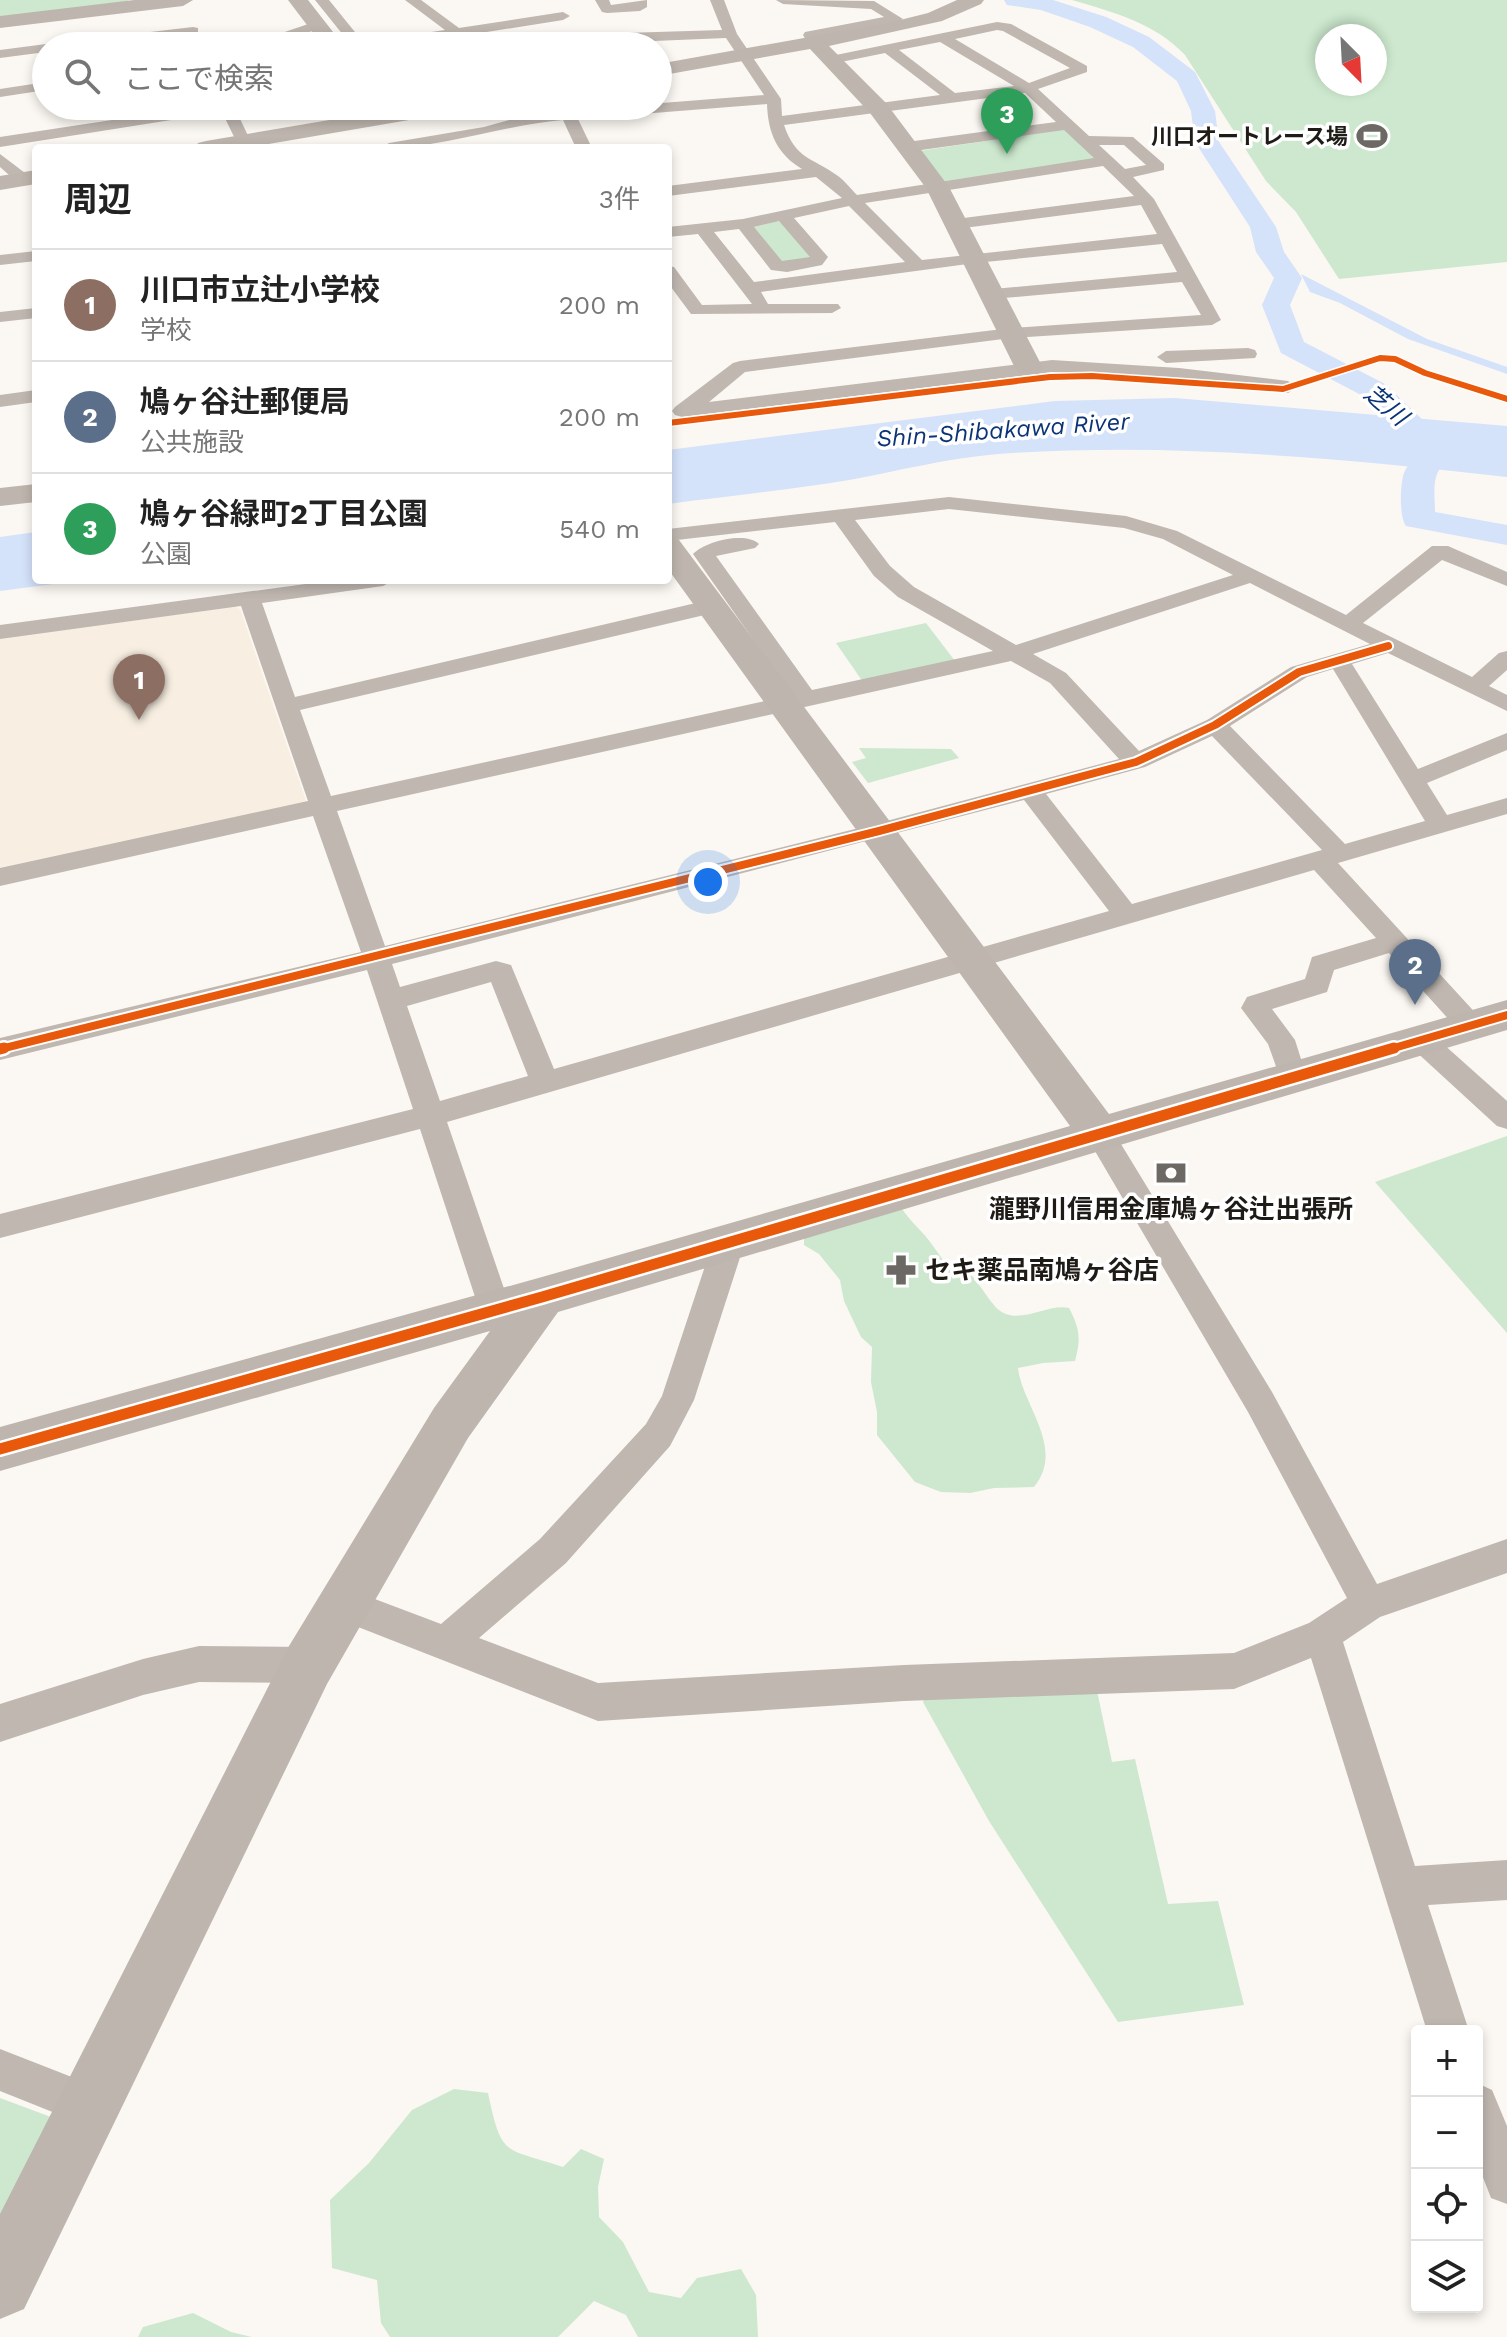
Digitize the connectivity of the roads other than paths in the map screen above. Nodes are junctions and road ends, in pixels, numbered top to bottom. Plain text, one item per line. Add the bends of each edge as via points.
1 (298, 0) edge
2 (322, 0) edge
3 (412, 0) edge
4 (566, 0) edge
5 (602, 0) edge
6 (640, 0) edge
7 (717, 0) edge
8 (783, 0) edge
9 (971, 2) edge
10 (184, 10) edge
11 (563, 16) junction
12 (0, 22) edge
13 (317, 25) junction
14 (458, 31) junction
15 (111, 32) edge
16 (194, 32) edge
17 (295, 32) edge
18 (323, 32) edge
19 (348, 32) edge
20 (452, 32) edge
21 (584, 32) edge
22 (730, 34) junction
23 (672, 37) edge
24 (944, 38) junction
25 (889, 49) junction
26 (822, 51) junction
27 (0, 54) edge
28 (741, 55) junction
29 (32, 59) edge
30 (672, 67) edge
31 (32, 68) edge
32 (1028, 88) junction
33 (0, 93) edge
34 (952, 98) junction
35 (774, 99) junction
36 (672, 106) edge
37 (878, 108) junction
38 (118, 120) edge
39 (136, 120) edge
40 (233, 120) edge
41 (338, 120) edge
42 (376, 120) edge
43 (522, 120) edge
44 (571, 120) edge
45 (775, 122) junction
46 (117, 123) junction
47 (1067, 125) junction
48 (485, 131) junction
49 (1084, 141) junction
50 (0, 142) edge
51 (243, 142) junction
52 (231, 144) edge
53 (386, 144) edge
54 (411, 144) edge
55 (499, 144) dead end
56 (582, 144) edge
57 (907, 147) junction
58 (0, 159) edge
59 (1105, 161) junction
60 (817, 172) junction
61 (1121, 175) junction
62 (779, 178) junction
63 (20, 180) edge
64 (937, 187) junction
65 (672, 193) edge
66 (1146, 199) junction
67 (854, 200) junction
68 (701, 208) junction
69 (814, 211) junction
70 (784, 217) junction
71 (743, 224) junction
72 (956, 224) junction
73 (672, 229) edge
74 (1167, 238) junction
75 (32, 256) edge
76 (975, 258) junction
77 (0, 260) edge
78 (917, 265) junction
79 (672, 276) edge
80 (1187, 276) junction
81 (751, 288) junction
82 (993, 294) junction
83 (832, 308) dead end
84 (766, 309) junction
85 (32, 313) edge
86 (0, 317) edge
87 (1188, 323) junction
88 (1011, 333) junction
89 (1205, 349) dead end
90 (1248, 354) dead end
91 (1028, 365) junction
92 (1288, 387) dead end
93 (32, 397) edge
94 (0, 401) edge
95 (677, 411) edge
96 (32, 493) edge
97 (0, 497) edge
98 (847, 523) junction
99 (672, 535) edge
100 (672, 552) edge
101 (1251, 576) junction
102 (1507, 580) edge
103 (353, 584) edge
104 (249, 598) junction
105 (713, 606) junction
106 (1347, 625) junction
107 (0, 632) edge
108 (1388, 646) junction
109 (1014, 653) junction
110 (1507, 658) edge
111 (1340, 662) junction
112 (1473, 688) junction
113 (796, 702) junction
114 (1507, 704) edge
115 (286, 706) junction
116 (1215, 725) junction
117 (1507, 741) edge
118 (1136, 762) junction
119 (1413, 780) junction
120 (1030, 791) junction
121 (1507, 806) edge
122 (322, 808) junction
123 (1441, 826) junction
124 (879, 831) junction
125 (1329, 856) junction
126 (0, 877) edge
127 (1125, 914) junction
128 (1395, 942) junction
129 (376, 958) junction
130 (969, 959) junction
131 (391, 1000) junction
132 (1489, 1020) edge
133 (1422, 1041) junction
134 (0, 1049) edge
135 (1293, 1078) junction
136 (545, 1082) junction
137 (428, 1116) junction
138 (1507, 1118) edge
139 (1100, 1134) junction
140 (0, 1226) edge
141 (729, 1242) junction
142 (542, 1297) junction
143 (495, 1309) junction
144 (0, 1449) edge
145 (1507, 1556) edge
146 (343, 1604) junction
147 (1369, 1604) junction
148 (1322, 1635) junction
149 (446, 1643) junction
150 (308, 1665) junction
151 (0, 1723) edge
152 (1507, 1880) edge
153 (1402, 1887) junction
154 (1446, 2025) edge
155 (0, 2070) edge
156 (90, 2105) junction
157 (1483, 2120) edge
158 (1507, 2182) edge
159 (0, 2285) edge

1 - 13 street
2 - 19 street
3 - 14 street
4 - 11 street
5 - 6 street via 607,9 640,7
7 - 22 street
8 - 26 street via 874,5 896,19 810,35
9 - 26 street
10 - 12 street
10 - 15 street
10 - 16 street
11 - 14 street via 506,18
11 - 21 street
13 - 17 street
13 - 18 street
14 - 20 street
22 - 23 street
22 - 28 street
24 - 25 street
24 - 32 street
24 - 32 street via 1006,27 1082,69
25 - 26 street
25 - 34 street
26 - 28 street
26 - 37 street
27 - 29 street
28 - 30 street
28 - 35 street
31 - 33 street
32 - 34 street
32 - 47 street
34 - 37 street
35 - 36 street
35 - 45 street
37 - 45 street
37 - 57 street
38 - 46 street
39 - 46 street
40 - 51 street
41 - 51 street
42 - 53 street
43 - 48 street
44 - 56 street
45 - 60 street via 783,145
46 - 50 street
47 - 49 street
47 - 57 street
48 - 54 street
48 - 55 street
49 - 59 street
49 - 61 street via 1128,140 1158,167
51 - 52 street
57 - 64 street
58 - 63 street
59 - 61 street
59 - 64 street
60 - 62 street
60 - 67 street
61 - 66 street
62 - 68 street
62 - 69 street
64 - 67 street
64 - 72 street
65 - 68 street
66 - 72 street
66 - 74 street
67 - 69 street
67 - 78 street
68 - 71 street
68 - 73 street
68 - 81 street
69 - 70 street
70 - 71 street
70 - 71 street via 819,257 816,261 777,266
72 - 76 street
74 - 76 street
74 - 80 street
75 - 77 street
76 - 78 street
76 - 82 street
78 - 81 street
79 - 84 street via 697,310
80 - 82 street
80 - 87 street via 1212,320
81 - 84 street
82 - 88 street
83 - 84 street
85 - 86 street
87 - 88 street
87 - 89 street
88 - 91 street
88 - 95 street via 740,367
90 - 91 street
91 - 92 street via 1114,368
91 - 95 street
93 - 94 street
96 - 97 street
98 - 99 street
98 - 101 street via 949,503 1126,522 1170,535
98 - 109 street via 882,571 906,592
98 - 113 street via 704,554
100 - 105 street
101 - 106 street
101 - 109 street
102 - 106 street via 1440,551
103 - 104 street
104 - 107 street
104 - 115 street
105 - 113 street
105 - 115 street
106 - 108 street
108 - 111 street
108 - 112 street
109 - 113 street
109 - 118 street via 1058,678
110 - 112 street
111 - 116 street via 1299,672
111 - 119 street
112 - 114 street
113 - 122 street
113 - 124 street
115 - 122 street
116 - 118 street
116 - 125 street
117 - 119 street
118 - 120 street
119 - 123 street
120 - 124 street
120 - 127 street
121 - 123 street
122 - 126 street
122 - 129 street
123 - 125 street
124 - 129 street
124 - 130 street
125 - 127 street
125 - 128 street
127 - 130 street
128 - 132 street
128 - 135 street via 1322,964 1317,985 1257,1004 1281,1040
129 - 131 street
129 - 134 street
130 - 136 street
130 - 139 street
131 - 136 street via 501,972
131 - 137 street
132 - 133 street
133 - 135 street
133 - 138 street
135 - 139 street
136 - 137 street
137 - 140 street
137 - 143 street
139 - 141 street
139 - 147 street via 1260,1402
141 - 142 street
141 - 149 street via 677,1400 658,1435 553,1551
142 - 143 street
142 - 146 street via 451,1423
143 - 144 street
145 - 147 street
146 - 149 street
146 - 150 street
147 - 148 street
148 - 149 street via 1234,1671 904,1683 598,1702
148 - 153 street
150 - 151 street via 199,1664
150 - 156 street
152 - 153 street
153 - 154 street
155 - 156 street
156 - 159 street
157 - 158 street

